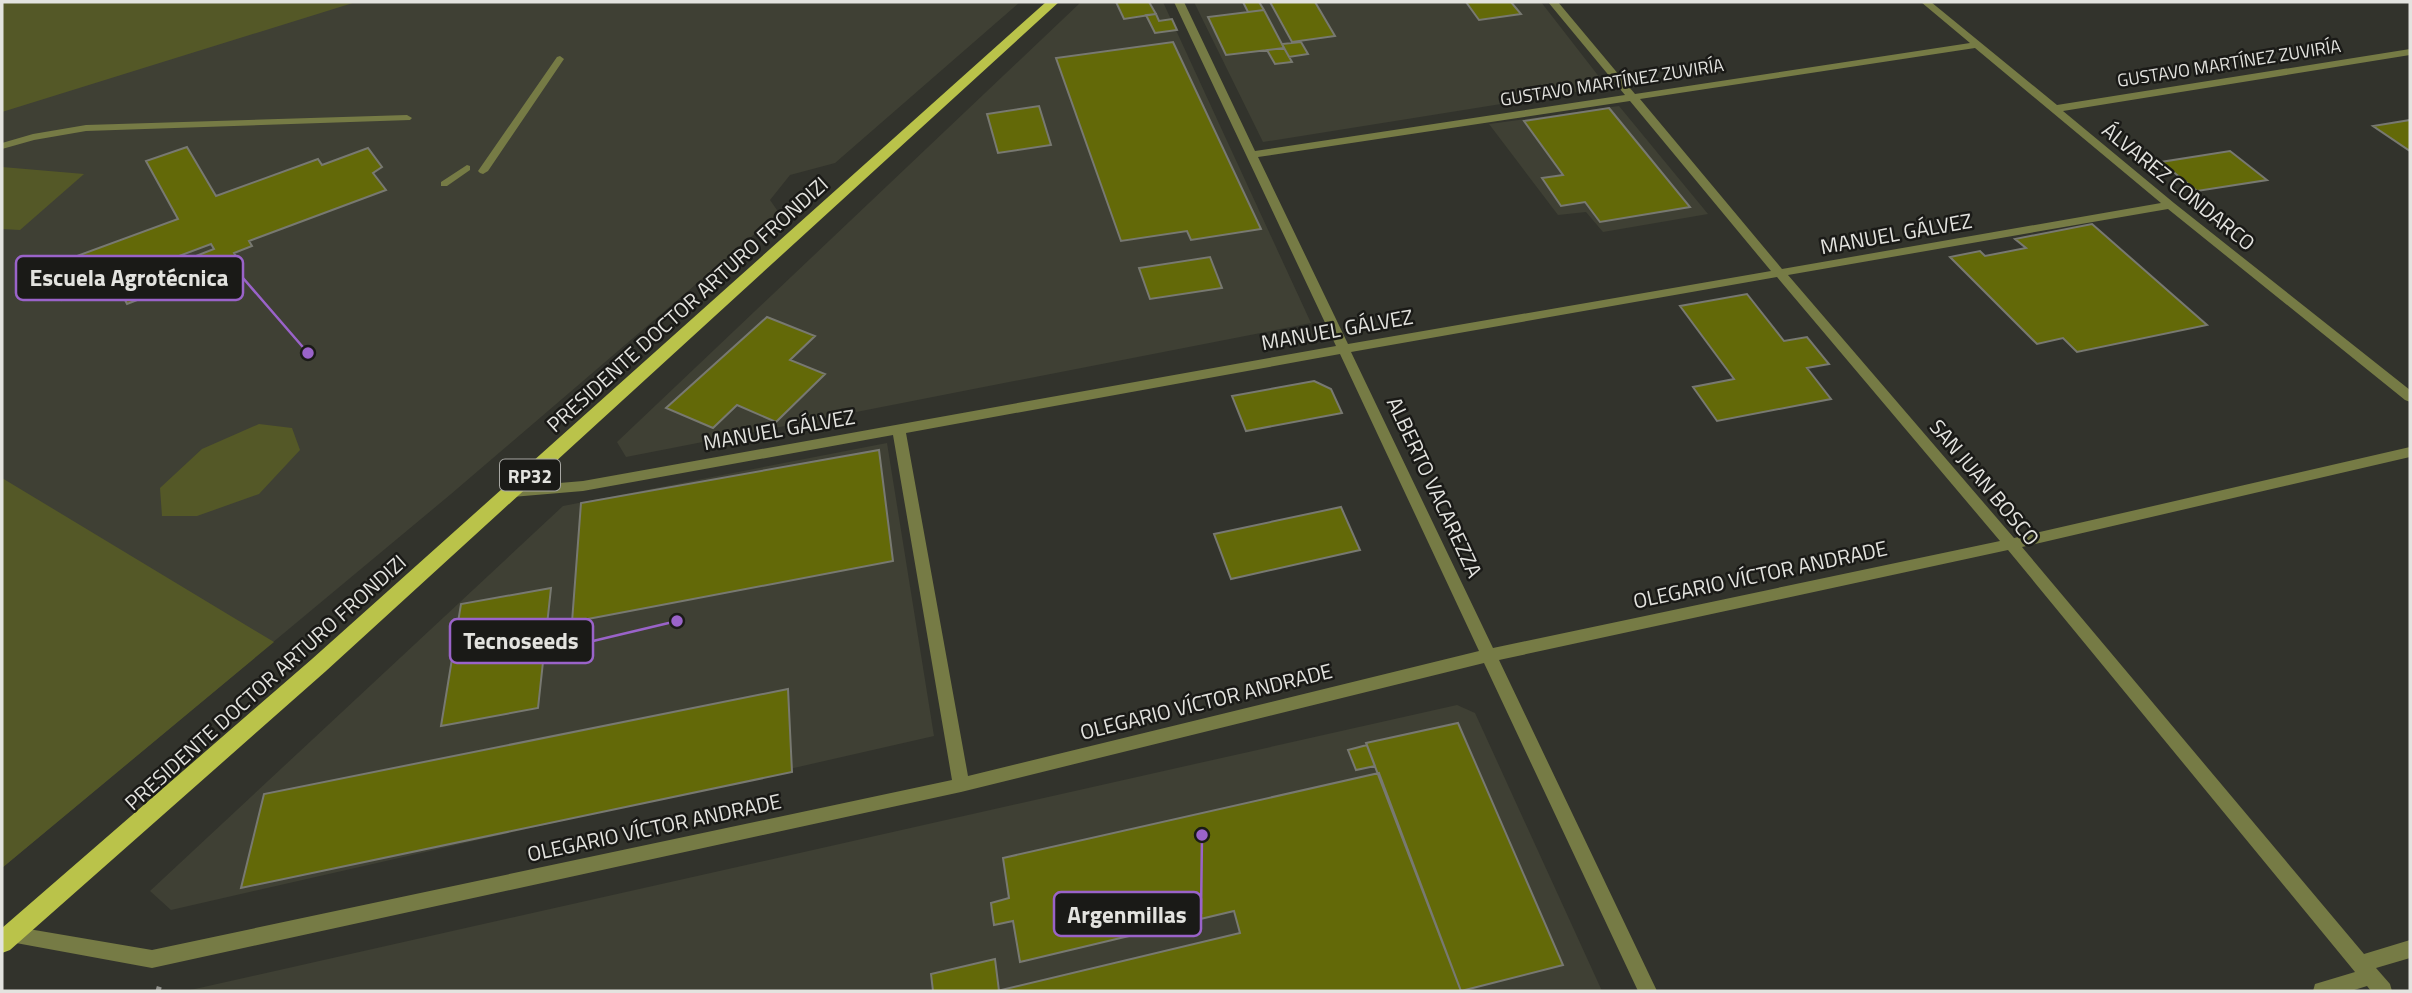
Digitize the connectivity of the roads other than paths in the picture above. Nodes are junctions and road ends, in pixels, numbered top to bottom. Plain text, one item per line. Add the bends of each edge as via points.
1 (1053, 2) edge
2 (1179, 2) edge
3 (1553, 2) edge
4 (1926, 2) edge
5 (1977, 45) junction
6 (2410, 52) edge
7 (561, 59) dead end
8 (1632, 97) junction
9 (2054, 109) junction
10 (407, 117) dead end
11 (2, 146) edge
12 (1252, 155) junction
13 (467, 168) dead end
14 (483, 171) dead end
15 (444, 184) dead end
16 (2170, 205) junction
17 (1781, 275) junction
18 (1344, 349) junction
19 (2410, 397) edge
20 (899, 429) junction
21 (2410, 452) edge
22 (512, 492) junction
23 (2011, 544) junction
24 (1490, 655) junction
25 (961, 785) junction
26 (6, 938) edge
27 (2410, 949) edge
28 (2365, 970) junction
29 (1648, 991) edge
30 (2322, 991) edge
31 (2383, 991) edge

1 - 22 main road, PRESIDENTE DOCTOR ARTURO FRONDIZI / RP32
2 - 12 street, ALBERTO VACAREZZA
3 - 8 street, SAN JUAN BOSCO
4 - 5 street, ÁLVAREZ CONDARCO
5 - 8 street, GUSTAVO MARTÍNEZ ZUVIRÍA
5 - 9 street, ÁLVAREZ CONDARCO
6 - 9 street, GUSTAVO MARTÍNEZ ZUVIRÍA
7 - 14 lane
8 - 12 street, GUSTAVO MARTÍNEZ ZUVIRÍA
8 - 17 street, SAN JUAN BOSCO
9 - 16 street, ÁLVAREZ CONDARCO
10 - 11 lane via 86,128
12 - 18 street, ALBERTO VACAREZZA
13 - 15 lane
16 - 17 street, MANUEL GÁLVEZ
16 - 19 street, ÁLVAREZ CONDARCO
17 - 18 street, MANUEL GÁLVEZ
17 - 23 street, SAN JUAN BOSCO
18 - 20 street, MANUEL GÁLVEZ
18 - 24 street, ALBERTO VACAREZZA
20 - 22 street, MANUEL GÁLVEZ via 583,486
20 - 25 street
21 - 23 street, OLEGARIO VÍCTOR ANDRADE
22 - 26 main road, PRESIDENTE DOCTOR ARTURO FRONDIZI / RP32
23 - 24 street, OLEGARIO VÍCTOR ANDRADE
23 - 28 street, SAN JUAN BOSCO
24 - 25 street, OLEGARIO VÍCTOR ANDRADE
24 - 29 street, ALBERTO VACAREZZA
25 - 26 street, OLEGARIO VÍCTOR ANDRADE via 152,959
27 - 28 street
28 - 30 street
28 - 31 street, SAN JUAN BOSCO

